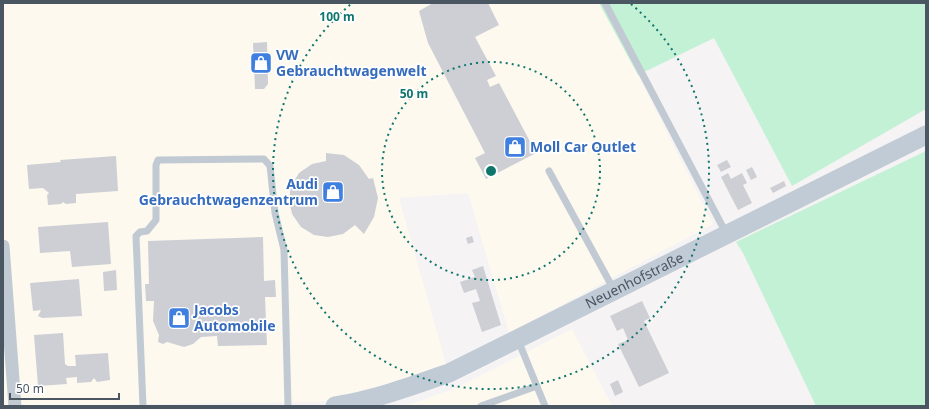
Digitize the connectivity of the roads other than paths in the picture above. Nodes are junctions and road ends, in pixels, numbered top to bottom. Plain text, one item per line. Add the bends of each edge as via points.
1 (605, 3) edge
2 (926, 135) edge
3 (549, 170) dead end
4 (727, 235) junction
5 (3, 246) edge
6 (615, 292) junction
7 (518, 340) junction
8 (537, 386) junction
9 (15, 406) edge
10 (143, 406) edge
11 (288, 406) edge
12 (335, 406) edge
13 (481, 406) edge
14 (545, 406) edge

1 - 4 lane
2 - 4 street, Neuenhofstraße
3 - 6 lane
4 - 6 street, Neuenhofstraße
5 - 9 street
6 - 7 street, Neuenhofstraße
7 - 8 lane
7 - 12 street, Neuenhofstraße via 449,373 389,397
8 - 13 lane
8 - 14 lane
10 - 11 lane via 136,236 146,231 156,220 158,160 264,158 270,166 275,213 284,250

